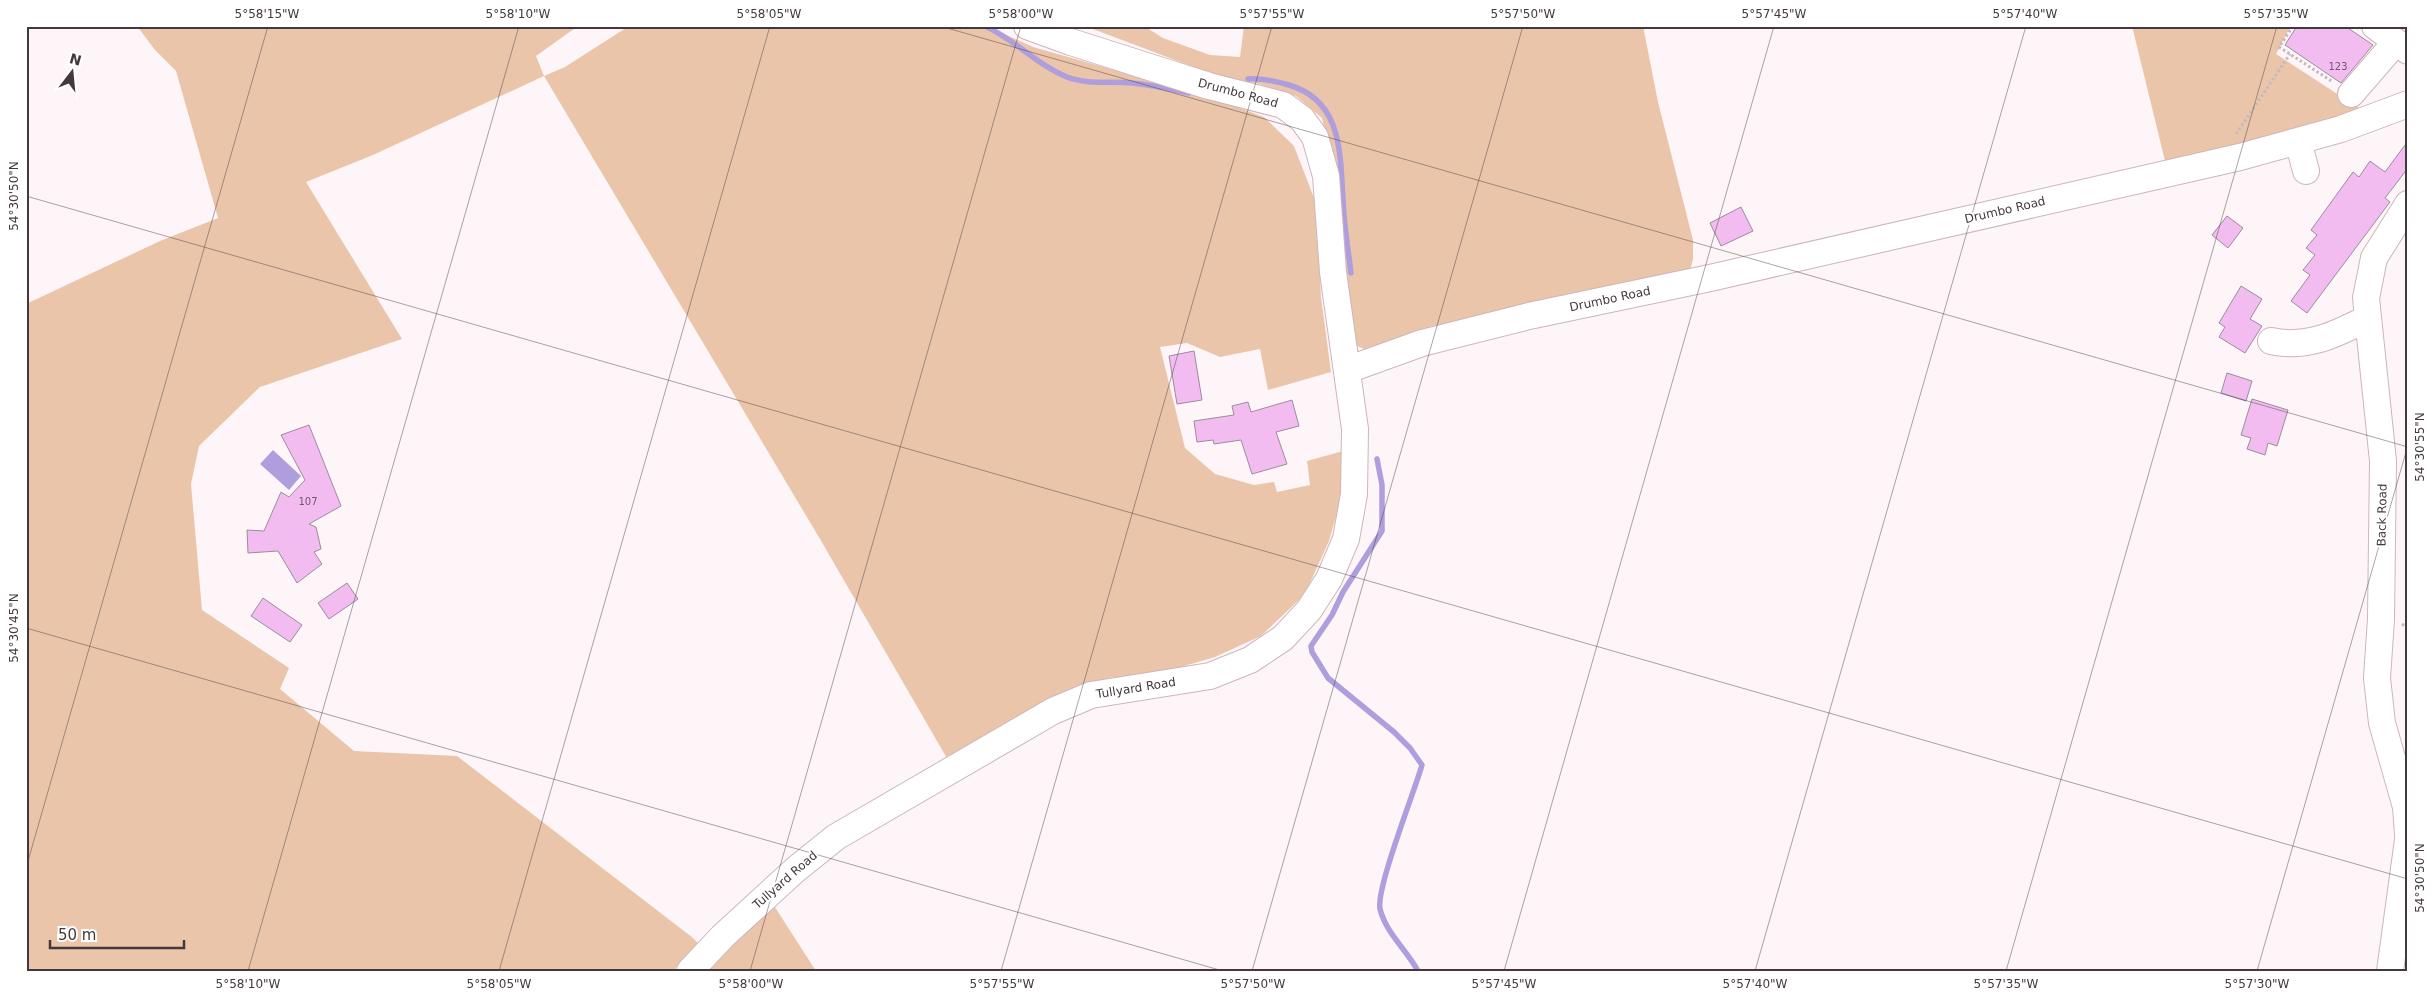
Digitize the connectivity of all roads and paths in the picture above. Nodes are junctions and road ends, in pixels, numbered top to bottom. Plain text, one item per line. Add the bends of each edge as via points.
1 (1027, 26) edge
2 (2293, 26) edge
3 (2375, 26) edge
4 (2402, 47) edge
5 (2290, 54) junction
6 (2351, 94) joint
7 (2408, 104) edge
8 (2236, 134) dead end
9 (2298, 141) junction
10 (2306, 171) dead end
11 (2408, 204) edge
12 (2368, 318) junction
13 (2271, 341) dead end
14 (1346, 370) junction
15 (2408, 834) edge
16 (2408, 840) edge
17 (690, 971) edge
18 (2390, 971) edge

1 - 14 street, Drumbo Road via 1209,86 1283,105 1302,119 1315,137 1326,176 1333,272
2 - 5 path via 2279,47
3 - 4 street
4 - 6 street
5 - 6 path
5 - 8 path
7 - 9 street, Drumbo Road
9 - 10 street
9 - 14 street, Drumbo Road via 1710,278 1528,316 1422,343
11 - 12 street, Back Road via 2374,258 2366,298
12 - 13 street via 2320,340 2290,344
12 - 15 street, Back Road via 2383,461 2377,678 2382,723 2406,807
14 - 17 street, Tullyard Road via 1355,429 1354,494 1346,538 1329,579 1309,610 1283,638 1250,660 1210,676 1091,694 1053,711 836,837 787,876
16 - 18 street

